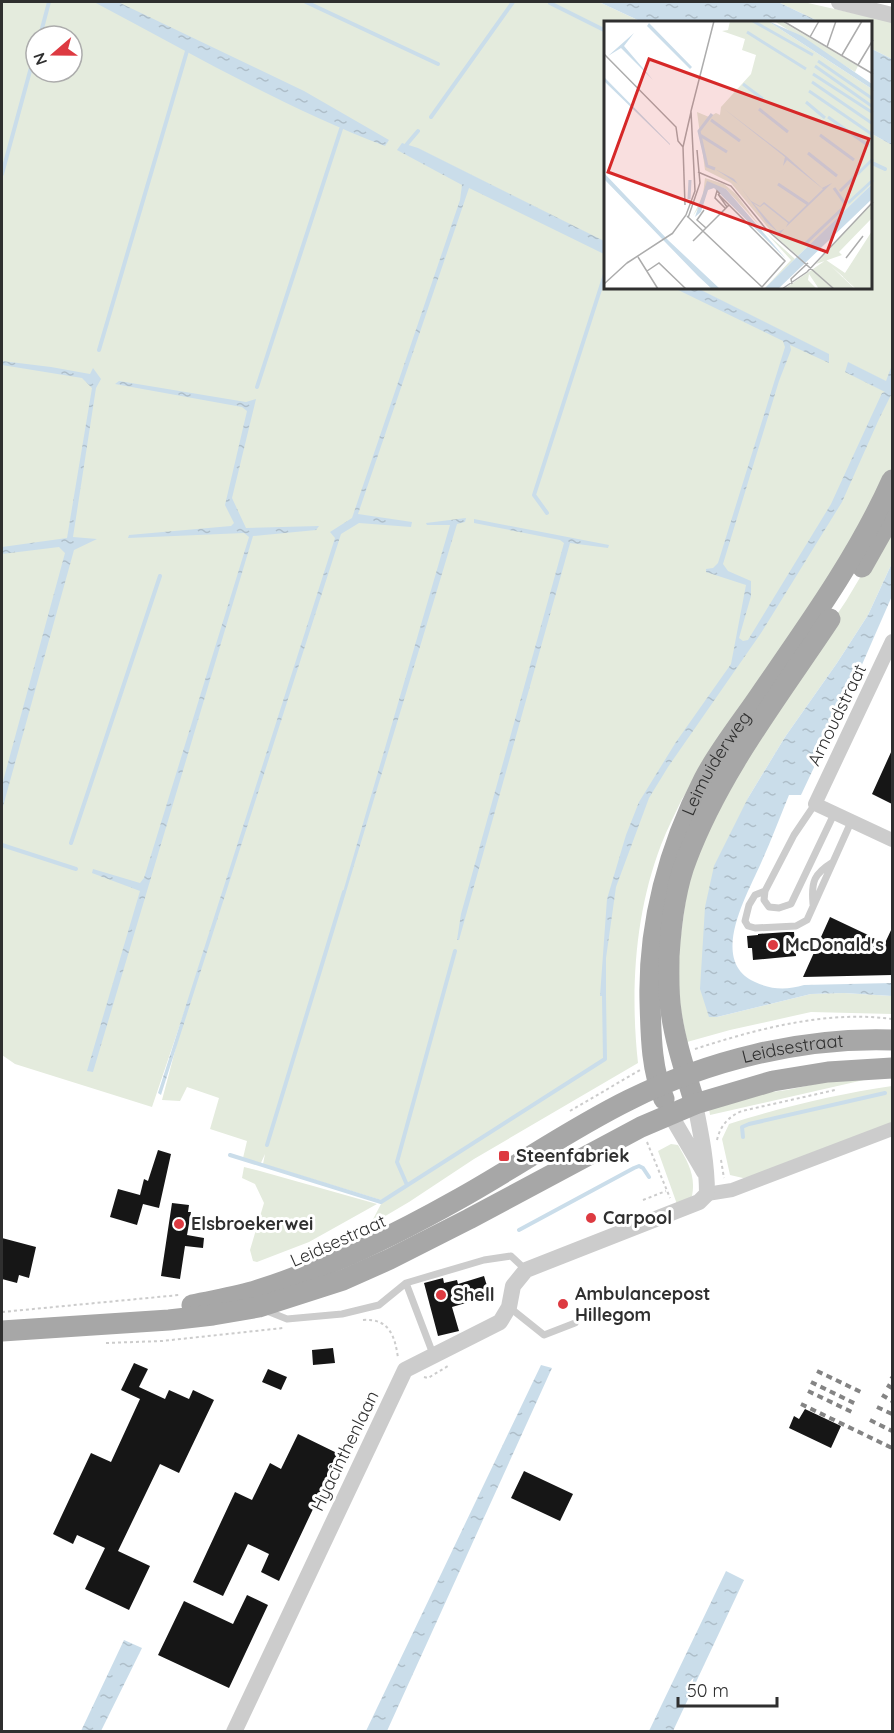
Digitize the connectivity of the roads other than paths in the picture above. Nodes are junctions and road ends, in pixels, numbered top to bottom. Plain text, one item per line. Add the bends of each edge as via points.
1 (839, 2) edge
2 (892, 15) edge
3 (892, 480) edge
4 (892, 514) edge
5 (892, 641) edge
6 (815, 804) junction
7 (834, 814) junction
8 (851, 822) junction
9 (892, 840) edge
10 (765, 891) junction
11 (892, 1040) edge
12 (892, 1068) edge
13 (686, 1075) junction
14 (659, 1086) junction
15 (695, 1104) junction
16 (670, 1113) junction
17 (892, 1129) edge
18 (713, 1188) junction
19 (526, 1270) junction
20 (406, 1283) junction
21 (259, 1307) junction
22 (509, 1307) junction
23 (575, 1323) dead end
24 (85, 1326) junction
25 (2, 1331) edge
26 (434, 1356) junction
27 (234, 1731) edge

1 - 2 street
3 - 14 main road, Leimuiderweg via 830,594 705,776 677,841 654,933 650,983
4 - 13 main road, Leimuiderweg via 830,619 730,768 686,859 670,935 668,980 670,1010
5 - 6 street, Arnoudstraat
6 - 7 street
6 - 10 lane, Arnoudstraat
7 - 8 street
7 - 10 lane via 791,904 769,907 764,900
8 - 9 street
8 - 10 lane, Arnoudstraat via 807,920 796,926 748,926 745,921 749,904 755,895
11 - 13 main road, Leidsestraat via 817,1044 736,1059
12 - 15 main road, Leidsestraat via 794,1077
13 - 14 main road, Leidsestraat
13 - 15 main road, Leimuiderweg
14 - 16 main road, Leimuiderweg
14 - 24 main road, Leidsestraat via 624,1090 457,1200 339,1260 257,1291
15 - 16 main road, Leidsestraat
15 - 18 street
16 - 18 street
16 - 21 main road, Leidsestraat via 390,1259 343,1280
17 - 18 street via 732,1190
18 - 19 street via 699,1202
19 - 20 lane via 511,1256
19 - 22 street via 513,1286
20 - 21 lane via 379,1305 342,1314 287,1319
20 - 26 lane
21 - 24 main road, Leidsestraat
22 - 23 lane via 544,1335
22 - 26 street, Hyacinthenlaan via 500,1322
24 - 25 main road, Leidsestraat
26 - 27 street, Hyacinthenlaan via 405,1371

